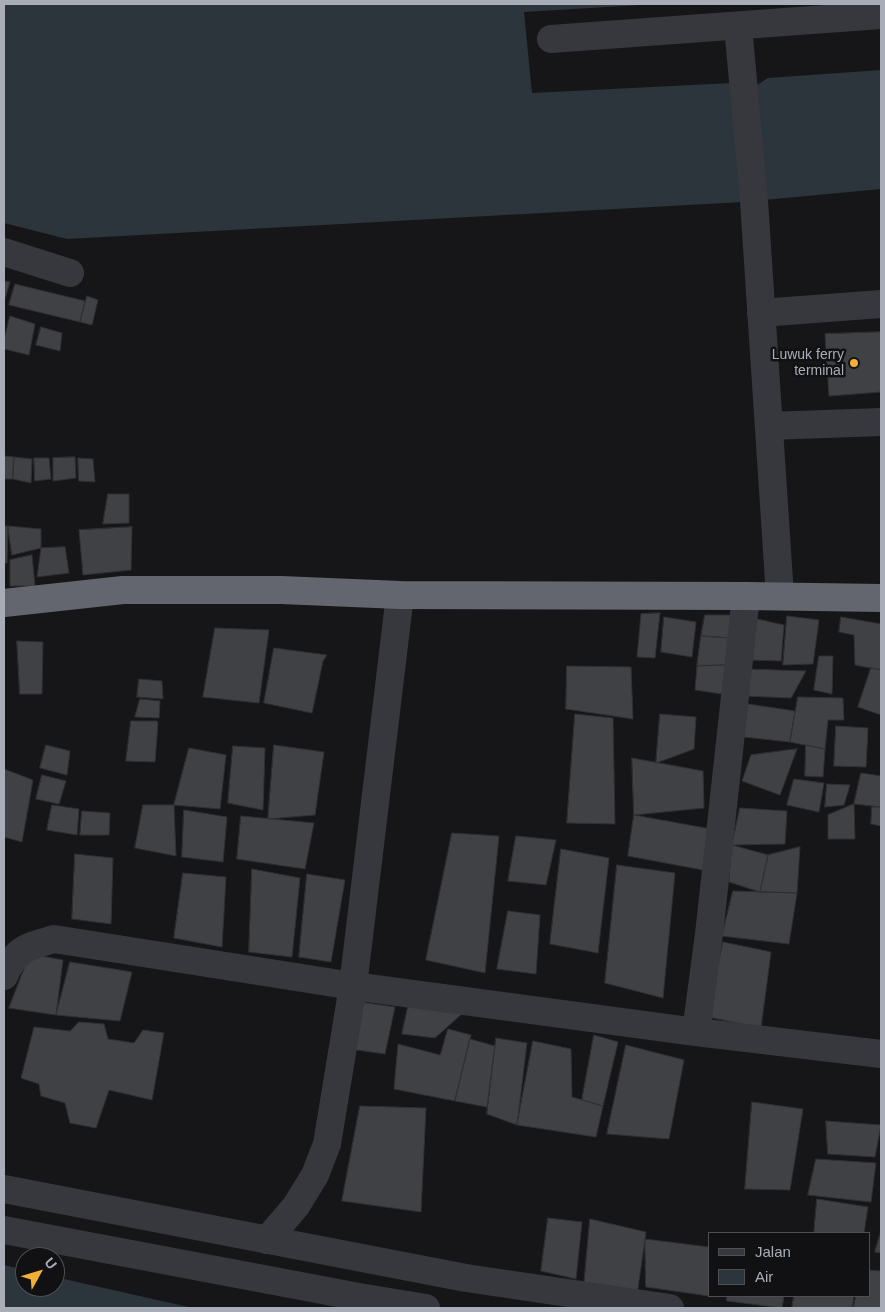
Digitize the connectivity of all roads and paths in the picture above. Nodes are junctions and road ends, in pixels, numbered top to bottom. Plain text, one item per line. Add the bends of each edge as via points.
1 (870, 12) edge
2 (738, 26) junction
3 (551, 39) dead end
4 (4, 252) edge
5 (70, 273) dead end
6 (881, 304) edge
7 (761, 313) junction
8 (881, 422) edge
9 (769, 426) junction
10 (400, 595) junction
11 (746, 596) junction
12 (780, 596) junction
13 (881, 598) edge
14 (4, 603) edge
15 (4, 976) edge
16 (354, 986) junction
17 (696, 1032) junction
18 (881, 1054) edge
19 (4, 1189) edge
20 (4, 1230) edge
21 (267, 1240) junction
22 (426, 1308) edge
23 (670, 1308) edge

1 - 2 street
2 - 3 street
2 - 7 street
4 - 5 street
6 - 7 street
7 - 9 street
8 - 9 street
9 - 12 street
10 - 11 highway
10 - 14 highway via 281,590 123,590
10 - 16 street
11 - 12 highway
11 - 17 street
12 - 13 highway
15 - 16 street via 24,947 54,939
16 - 17 street
16 - 21 street via 327,1144 315,1175 296,1206
17 - 18 street
19 - 21 street
20 - 22 street
21 - 23 street via 466,1278

